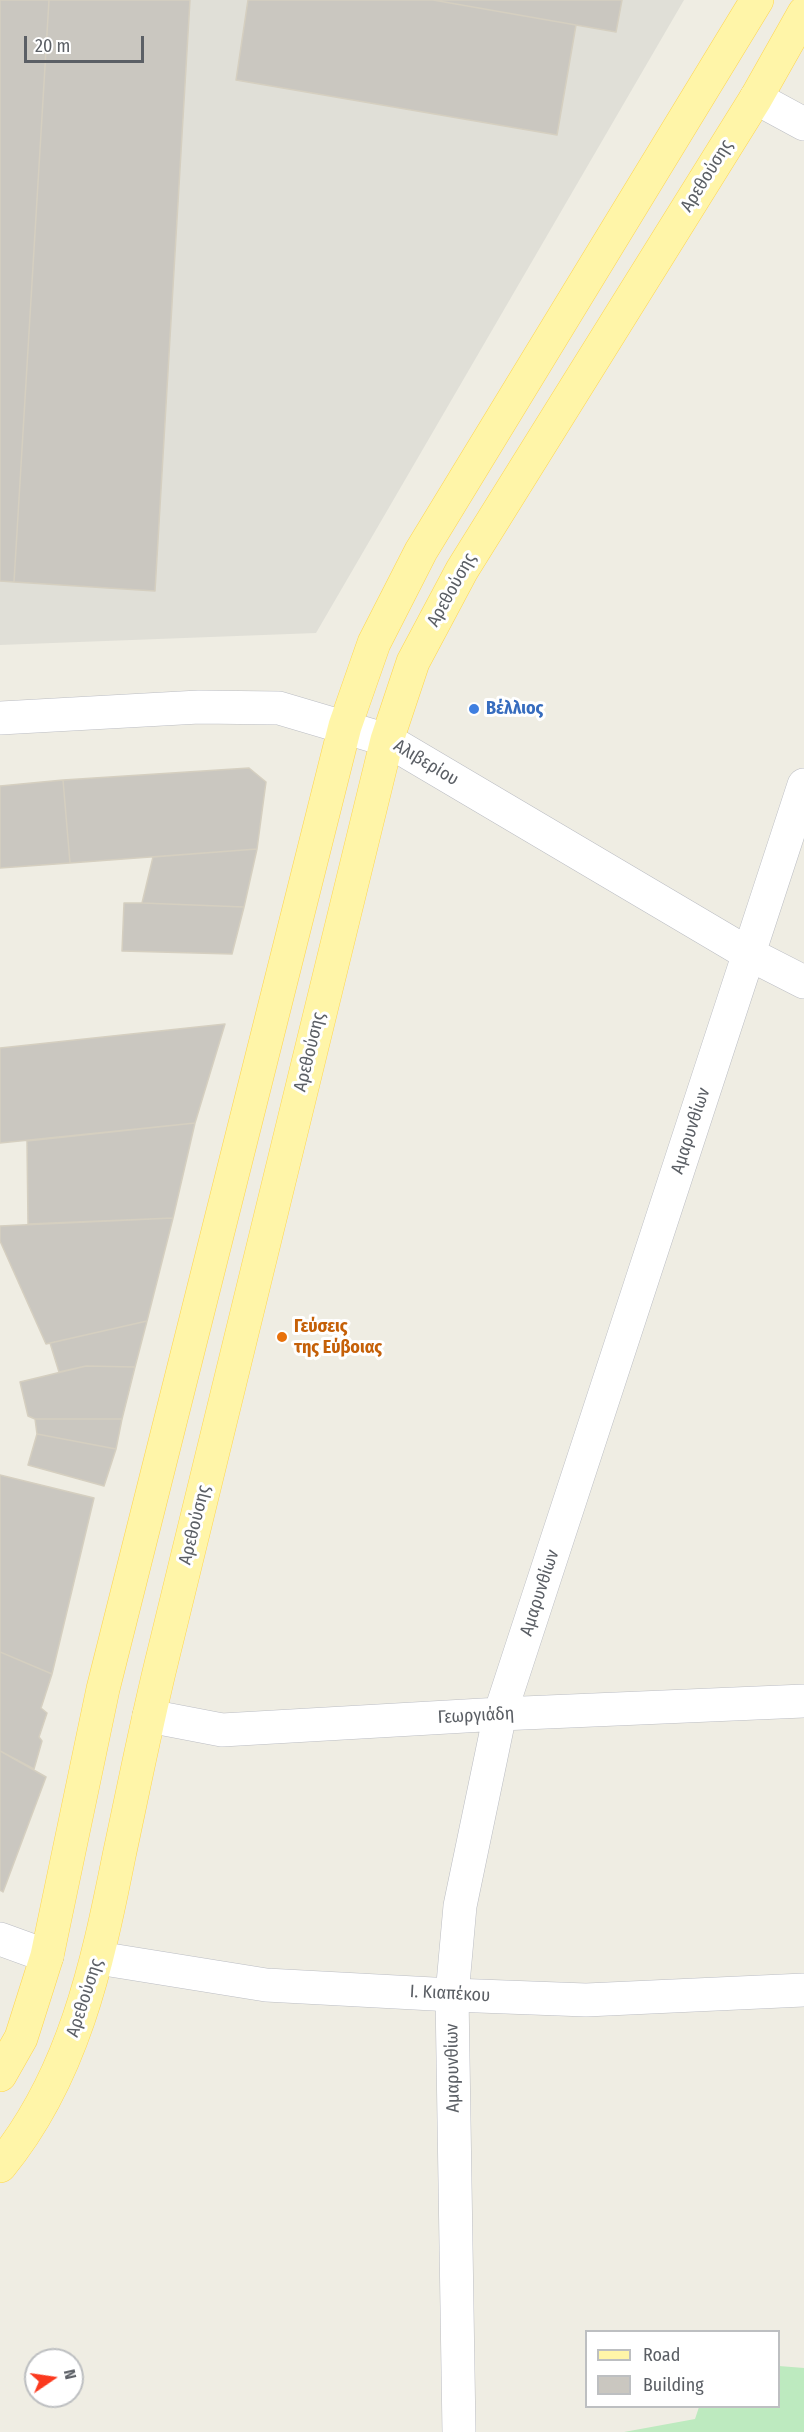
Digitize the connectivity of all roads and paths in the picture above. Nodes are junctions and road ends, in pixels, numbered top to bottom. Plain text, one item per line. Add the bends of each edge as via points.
1 (757, 0) edge
2 (804, 13) edge
3 (756, 98) junction
4 (804, 124) edge
5 (0, 718) edge
6 (345, 726) junction
7 (387, 740) junction
8 (804, 785) edge
9 (749, 954) junction
10 (804, 982) edge
11 (804, 1701) edge
12 (500, 1714) junction
13 (149, 1716) junction
14 (0, 1939) edge
15 (47, 1956) junction
16 (98, 1958) junction
17 (804, 1990) edge
18 (452, 1995) junction
19 (0, 2075) edge
20 (0, 2166) edge
21 (459, 2432) edge

1 - 6 main road via 421,551 374,643
2 - 3 main road, Αρεθούσης
3 - 4 street
3 - 7 main road, Αρεθούσης via 462,570 413,662
5 - 6 street, Αλιβερίου via 199,707 279,708
6 - 7 street, Αλιβερίου
6 - 15 main road via 103,1689
7 - 9 street, Αλιβερίου
7 - 13 main road, Αρεθούσης
8 - 9 street, Αμαρυνθίων
9 - 10 street, Αλιβερίου
9 - 12 street, Αμαρυνθίων
11 - 12 street, Γεωργιάδη
12 - 13 street, Γεωργιάδη via 222,1730
12 - 18 street, Αμαρυνθίων via 460,1906
13 - 16 main road, Αρεθούσης
14 - 15 street
15 - 19 main road via 21,2038
16 - 18 street, Ι. Κιαπέκου via 266,1985
16 - 20 main road, Αρεθούσης via 67,2051 45,2097
17 - 18 street, Ι. Κιαπέκου via 586,2000
18 - 21 street, Αμαρυνθίων

